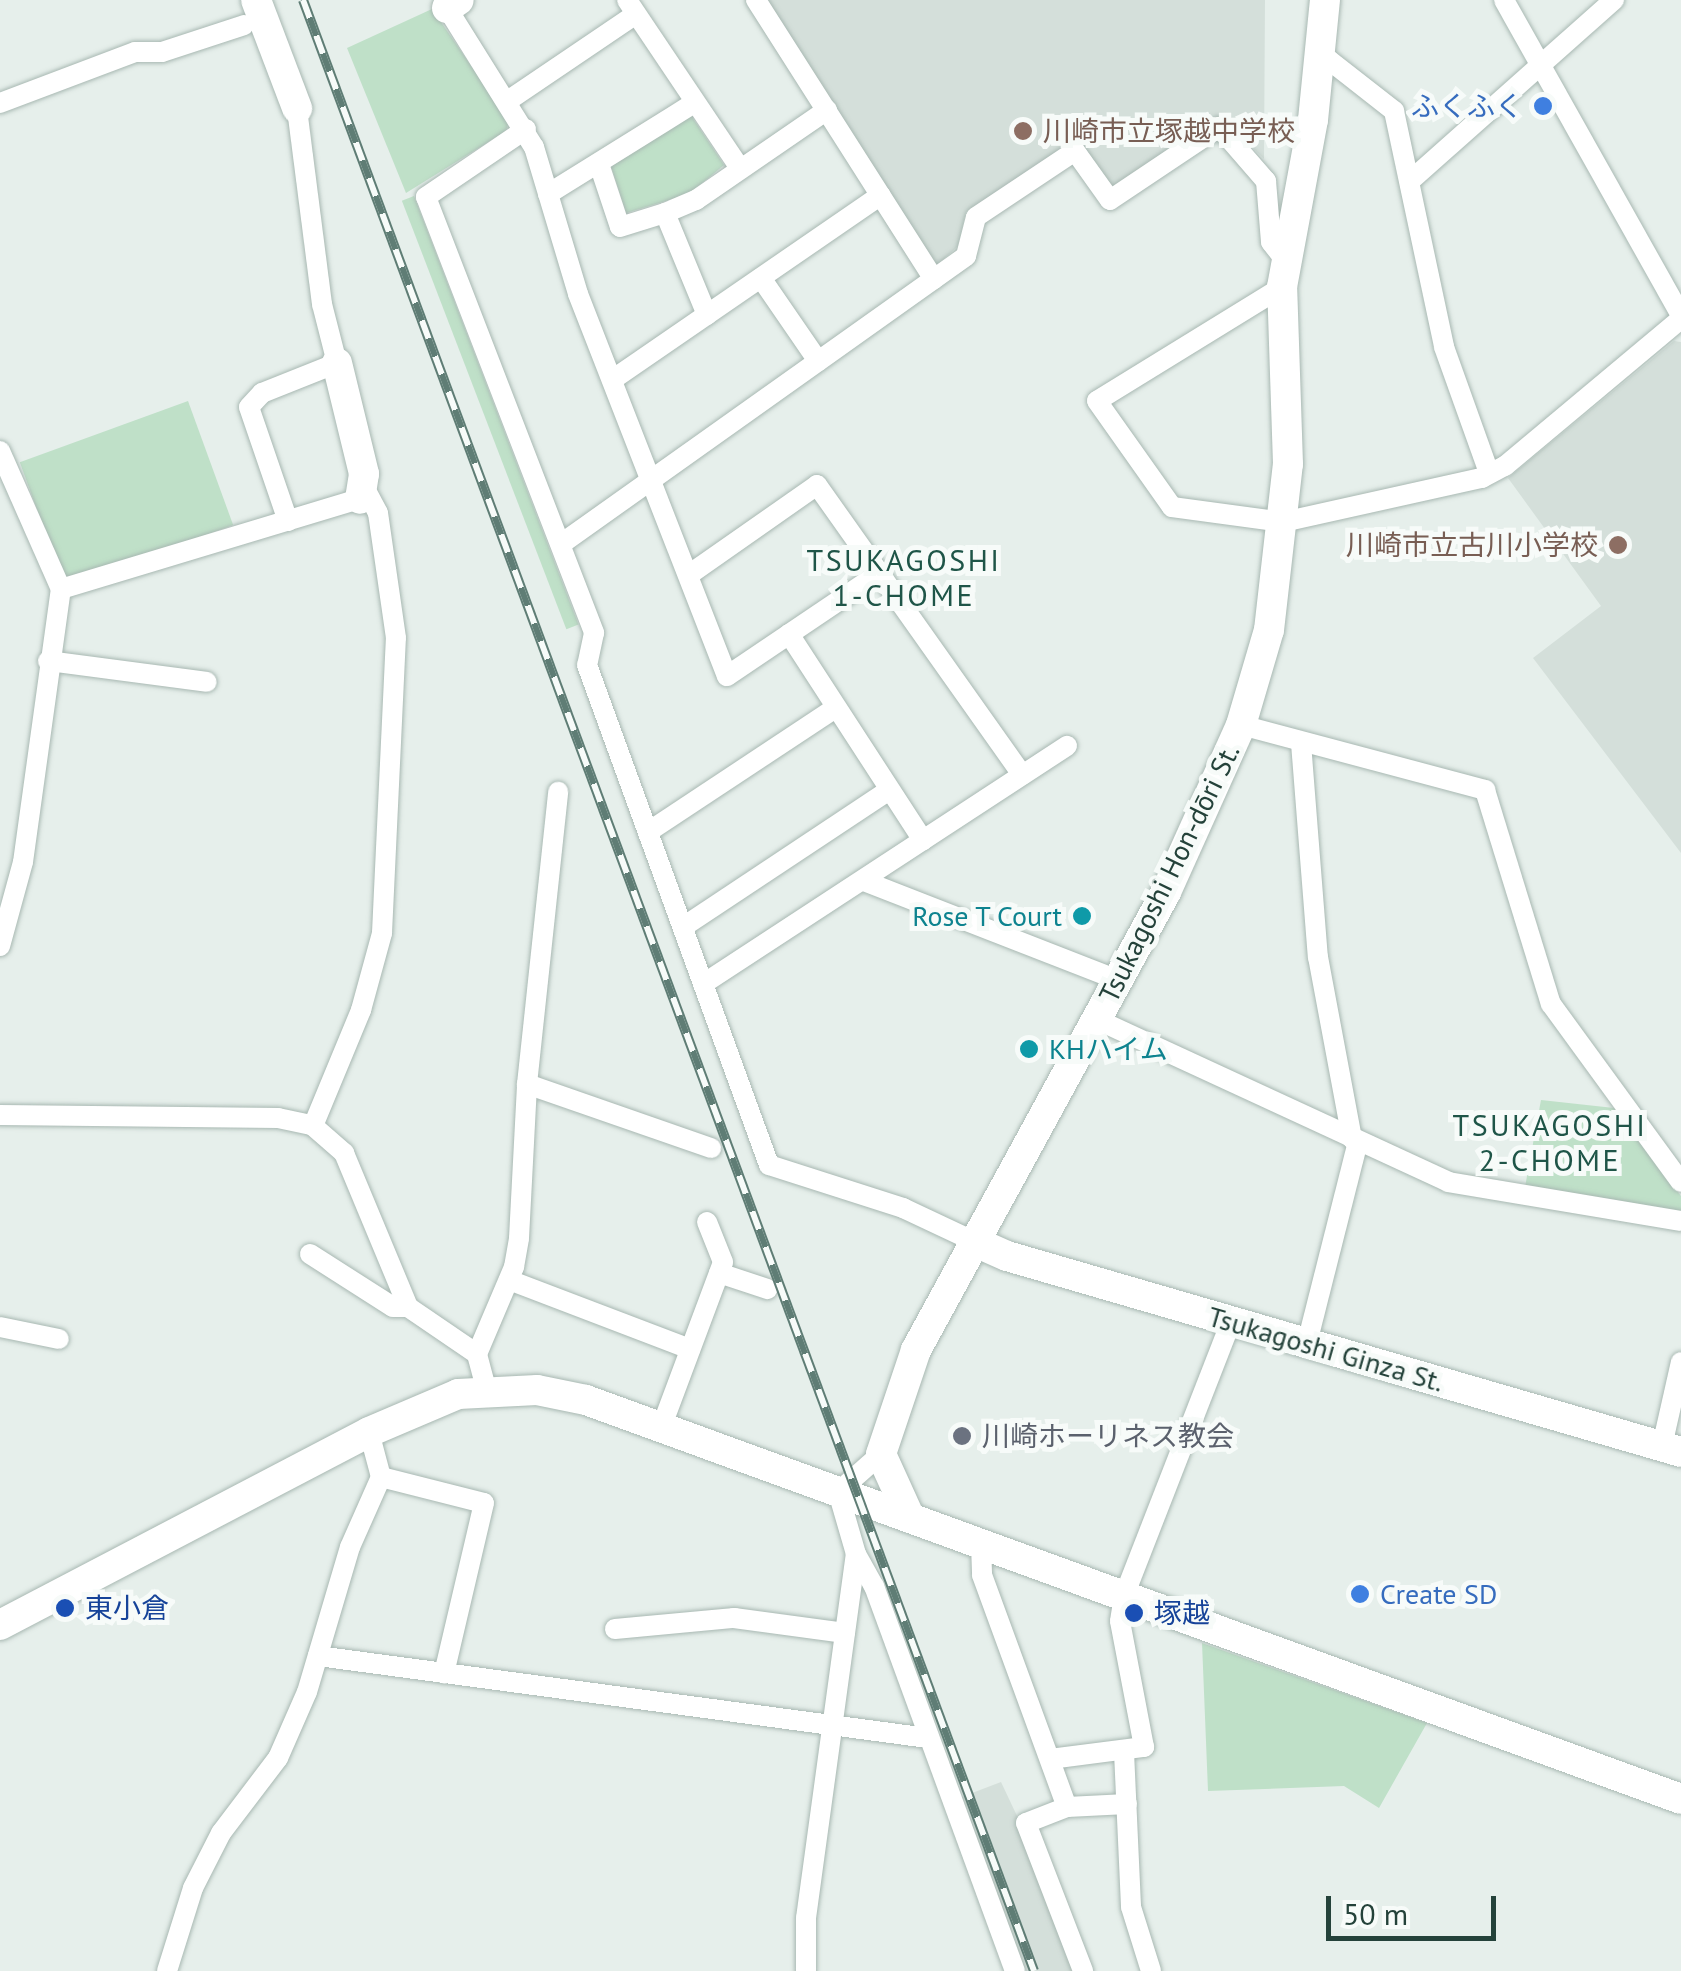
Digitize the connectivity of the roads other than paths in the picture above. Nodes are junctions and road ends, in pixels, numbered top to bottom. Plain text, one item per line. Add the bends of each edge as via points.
1 (756, 0) edge
2 (1325, 0) edge
3 (1504, 0) edge
4 (1614, 0) edge
5 (453, 4) edge
6 (632, 7) edge
7 (250, 12) edge
8 (1318, 60) junction
9 (1540, 64) junction
10 (509, 100) junction
11 (694, 102) junction
12 (0, 103) edge
13 (297, 108) joint
14 (826, 110) junction
15 (526, 129) junction
16 (599, 164) junction
17 (740, 168) junction
18 (1410, 181) junction
19 (548, 194) junction
20 (881, 195) junction
21 (666, 213) junction
22 (1284, 274) junction
23 (760, 278) junction
24 (934, 279) junction
25 (708, 315) junction
26 (1681, 318) edge
27 (818, 361) junction
28 (337, 363) junction
29 (612, 380) junction
30 (0, 452) edge
31 (1490, 473) junction
32 (655, 480) junction
33 (362, 494) junction
34 (288, 522) junction
35 (1283, 522) junction
36 (561, 544) junction
37 (690, 574) junction
38 (878, 574) junction
39 (62, 589) junction
40 (788, 634) junction
41 (48, 661) junction
42 (207, 682) dead end
43 (835, 708) junction
44 (1241, 725) junction
45 (1300, 743) junction
46 (1067, 746) dead end
47 (1022, 775) junction
48 (889, 790) junction
49 (558, 792) dead end
50 (648, 832) junction
51 (923, 840) junction
52 (864, 881) junction
53 (683, 926) junction
54 (0, 946) edge
55 (1120, 980) junction
56 (703, 984) junction
57 (1096, 1019) junction
58 (527, 1084) junction
59 (0, 1115) edge
60 (313, 1126) junction
61 (1355, 1140) junction
62 (711, 1148) dead end
63 (1681, 1182) edge
64 (1681, 1221) edge
65 (708, 1222) dead end
66 (973, 1241) junction
67 (310, 1254) dead end
68 (718, 1272) junction
69 (509, 1280) junction
70 (767, 1289) dead end
71 (408, 1307) junction
72 (1231, 1321) junction
73 (0, 1327) edge
74 (59, 1339) dead end
75 (1308, 1343) junction
76 (690, 1349) junction
77 (478, 1354) junction
78 (1681, 1362) edge
79 (486, 1388) junction
80 (661, 1428) junction
81 (368, 1432) junction
82 (1672, 1449) edge
83 (882, 1454) junction
84 (381, 1477) junction
85 (838, 1492) junction
86 (910, 1518) junction
87 (980, 1544) junction
88 (856, 1554) junction
89 (1124, 1596) junction
90 (0, 1625) edge
91 (616, 1628) dead end
92 (846, 1633) junction
93 (318, 1656) junction
94 (444, 1673) junction
95 (833, 1726) junction
96 (928, 1738) junction
97 (1124, 1752) junction
98 (1050, 1758) junction
99 (1681, 1799) edge
100 (1126, 1804) junction
101 (1067, 1807) junction
102 (168, 1971) edge
103 (806, 1971) edge
104 (1015, 1971) edge
105 (1082, 1971) edge
106 (1151, 1971) edge

1 - 14 street
2 - 8 street, Tsukagoshi Hon-dōri St.
3 - 9 street
4 - 9 street
5 - 10 street
6 - 10 street
6 - 11 street
7 - 12 street via 162,52 134,52
7 - 13 street
8 - 18 street via 1329,60 1394,111
8 - 22 street, Tsukagoshi Hon-dōri St.
9 - 18 street
9 - 26 street
10 - 15 street
11 - 16 street
11 - 17 street
13 - 28 street via 316,269
14 - 17 street
14 - 20 street
15 - 19 street
15 - 36 street via 426,197
16 - 19 street
16 - 21 street via 620,227
17 - 21 street
18 - 31 street via 1444,346
19 - 29 street
20 - 23 street
20 - 24 street
21 - 25 street
22 - 24 street via 1271,242 1266,181 1219,127 1110,200 1075,150 976,218 966,256
22 - 35 street, Tsukagoshi Hon-dōri St.
22 - 35 street via 1097,401 1172,507
23 - 25 street
23 - 27 street
24 - 27 street
25 - 29 street
26 - 31 street
27 - 32 street
28 - 33 street
28 - 34 street via 262,393 250,406
29 - 32 street
30 - 39 street
31 - 35 street
32 - 36 street
32 - 37 street
33 - 34 street
33 - 60 street via 378,513 396,638 382,933 360,1010
34 - 39 street
35 - 44 street, Tsukagoshi Hon-dōri St. via 1269,630
36 - 50 street via 594,633 587,665
37 - 38 street via 817,485
37 - 40 street via 727,676
38 - 40 street
38 - 47 street
39 - 41 street
40 - 43 street
41 - 42 street
41 - 54 street via 23,862
43 - 48 street
43 - 50 street
44 - 45 street
44 - 55 street, Tsukagoshi Hon-dōri St.
45 - 61 street via 1318,957
45 - 63 street via 1484,790 1550,1004
46 - 47 street
47 - 51 street
48 - 51 street
48 - 53 street
49 - 58 street
50 - 53 street
51 - 52 street
52 - 55 street
52 - 56 street
53 - 56 street
55 - 57 street, Tsukagoshi Hon-dōri St.
56 - 66 street via 770,1165 903,1208
57 - 61 street
57 - 66 street, Tsukagoshi Hon-dōri St.
58 - 62 street
58 - 69 street via 519,1238
59 - 60 street via 278,1118
60 - 71 street via 344,1153
61 - 64 street via 1448,1182
61 - 75 street
65 - 68 street via 722,1262
66 - 72 street, Tsukagoshi Ginza St.
66 - 83 street, Tsukagoshi Hon-dōri St. via 916,1350
67 - 71 street via 392,1307
68 - 70 street
68 - 76 street
69 - 76 street
69 - 77 street
71 - 77 street
72 - 75 street, Tsukagoshi Ginza St.
72 - 89 street
73 - 74 street
75 - 82 street, Tsukagoshi Ginza St.
76 - 80 street
77 - 79 street
78 - 82 street
79 - 80 street via 565,1394
79 - 81 street
80 - 85 street
81 - 84 street
81 - 90 street
83 - 85 street
83 - 86 street
84 - 93 street via 350,1547
84 - 94 street via 484,1503
85 - 86 street
85 - 88 street
86 - 87 street
87 - 89 street
87 - 98 street via 982,1575
88 - 92 street
88 - 96 street
89 - 97 street via 1120,1621 1144,1747
89 - 99 street
91 - 92 street via 734,1618
92 - 95 street
93 - 94 street
93 - 102 street via 278,1758 221,1833 193,1888
94 - 95 street
95 - 96 street
95 - 103 street via 806,1918
96 - 104 street
97 - 98 street
97 - 100 street
98 - 101 street
100 - 101 street
100 - 106 street via 1131,1907
101 - 105 street via 1026,1824

